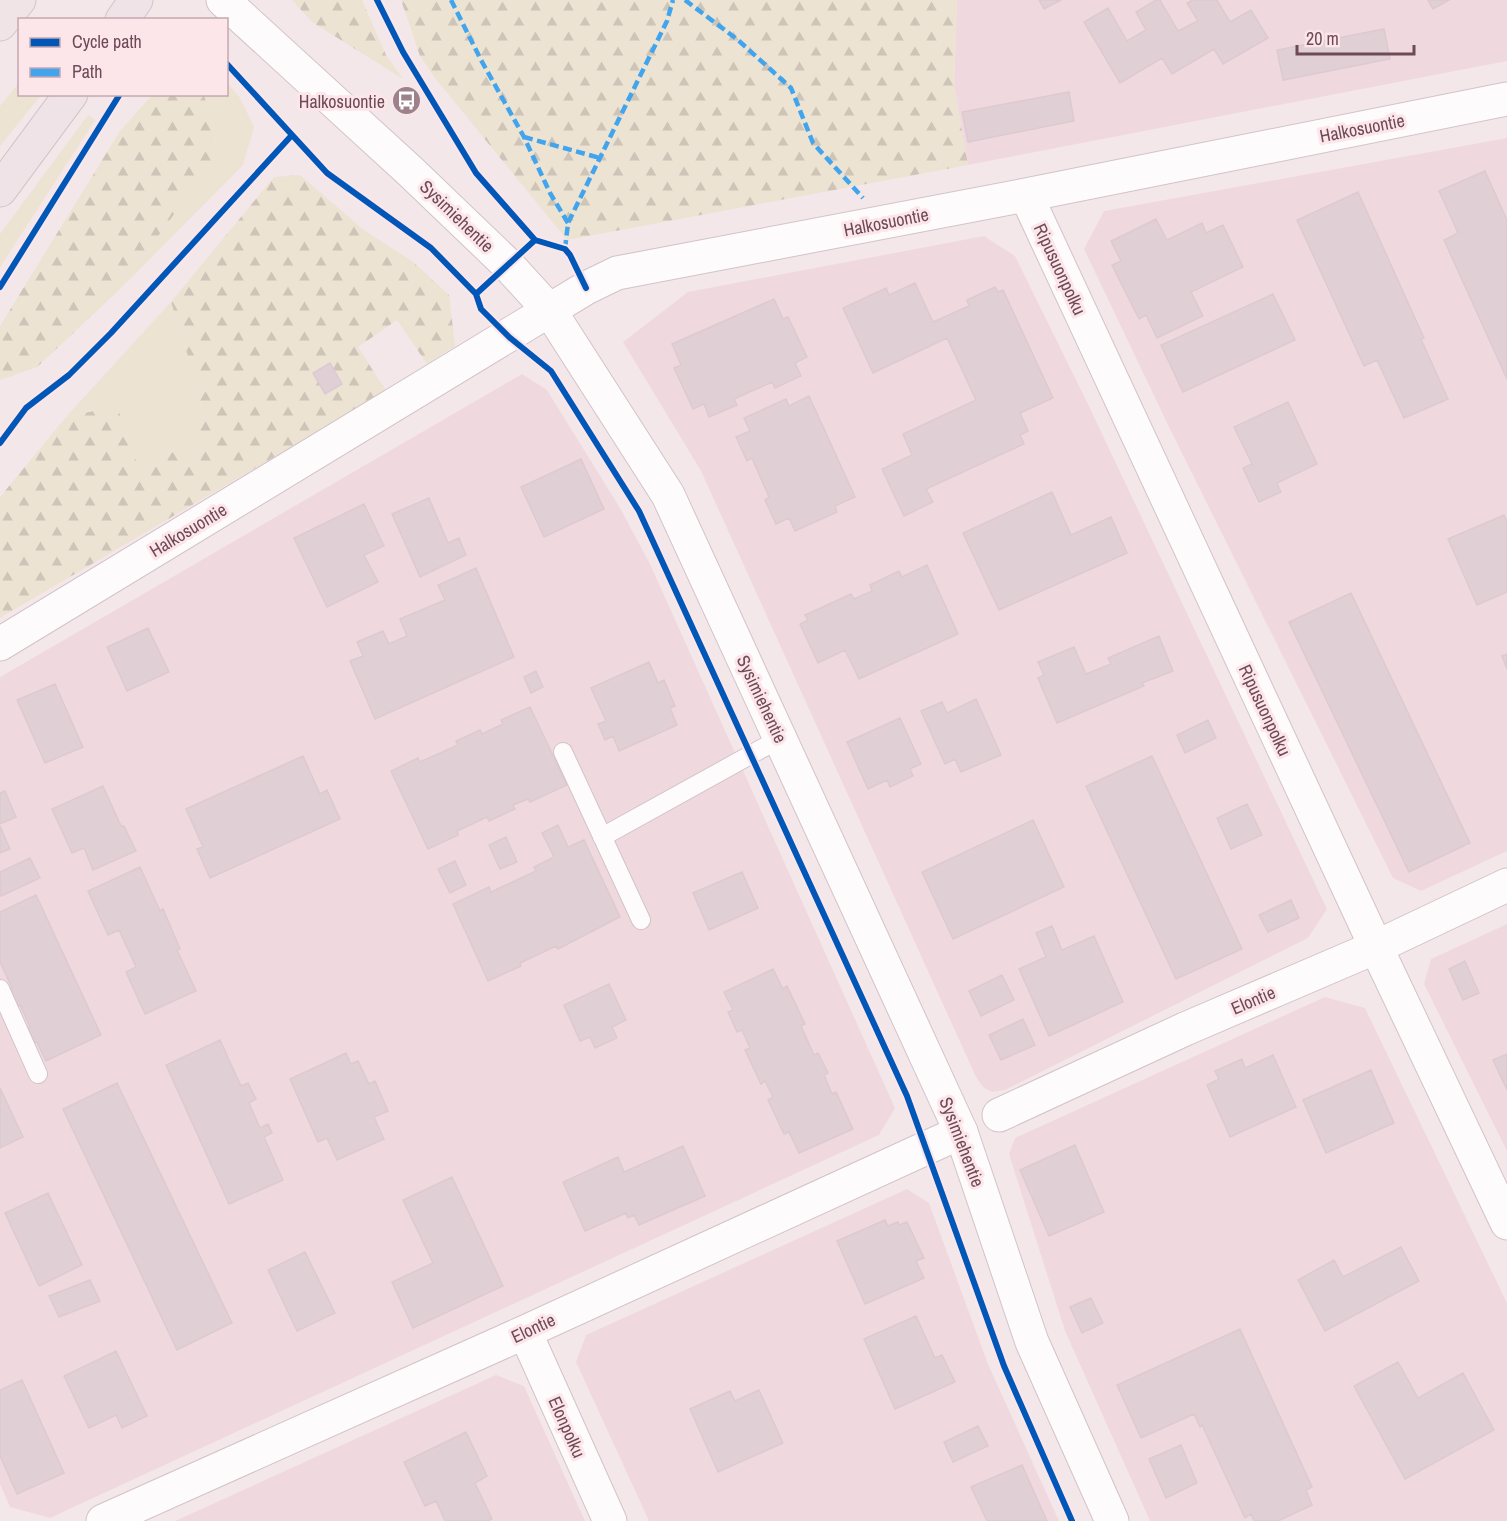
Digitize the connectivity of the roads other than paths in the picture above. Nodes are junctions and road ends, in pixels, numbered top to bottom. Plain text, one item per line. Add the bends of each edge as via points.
1 (136, 0) edge
2 (223, 0) edge
3 (123, 18) edge
4 (70, 96) edge
5 (1507, 99) edge
6 (0, 190) edge
7 (1026, 195) junction
8 (550, 311) junction
9 (0, 644) edge
10 (781, 738) junction
11 (563, 752) dead end
12 (602, 837) junction
13 (1507, 885) edge
14 (641, 920) dead end
15 (1376, 947) junction
16 (0, 989) edge
17 (38, 1074) dead end
18 (999, 1115) dead end
19 (961, 1132) junction
20 (1507, 1223) edge
21 (525, 1332) junction
22 (103, 1521) edge
23 (610, 1521) edge
24 (1112, 1521) edge

1 - 3 highway
2 - 8 street, Sysimiehentie via 411,172
4 - 6 highway
5 - 7 street, Halkosuontie
7 - 8 street, Halkosuontie via 617,273
7 - 15 street, Ripusuonpolku
8 - 9 street, Halkosuontie
8 - 10 street, Sysimiehentie via 668,495
10 - 12 lane
10 - 19 street, Sysimiehentie
11 - 12 lane
12 - 14 lane
13 - 15 street, Elontie
15 - 18 street, Elontie
15 - 20 street, Ripusuonpolku
16 - 17 lane
19 - 21 street, Elontie
19 - 24 street, Sysimiehentie via 1032,1342
21 - 22 street, Elontie
21 - 23 street, Elonpolku

